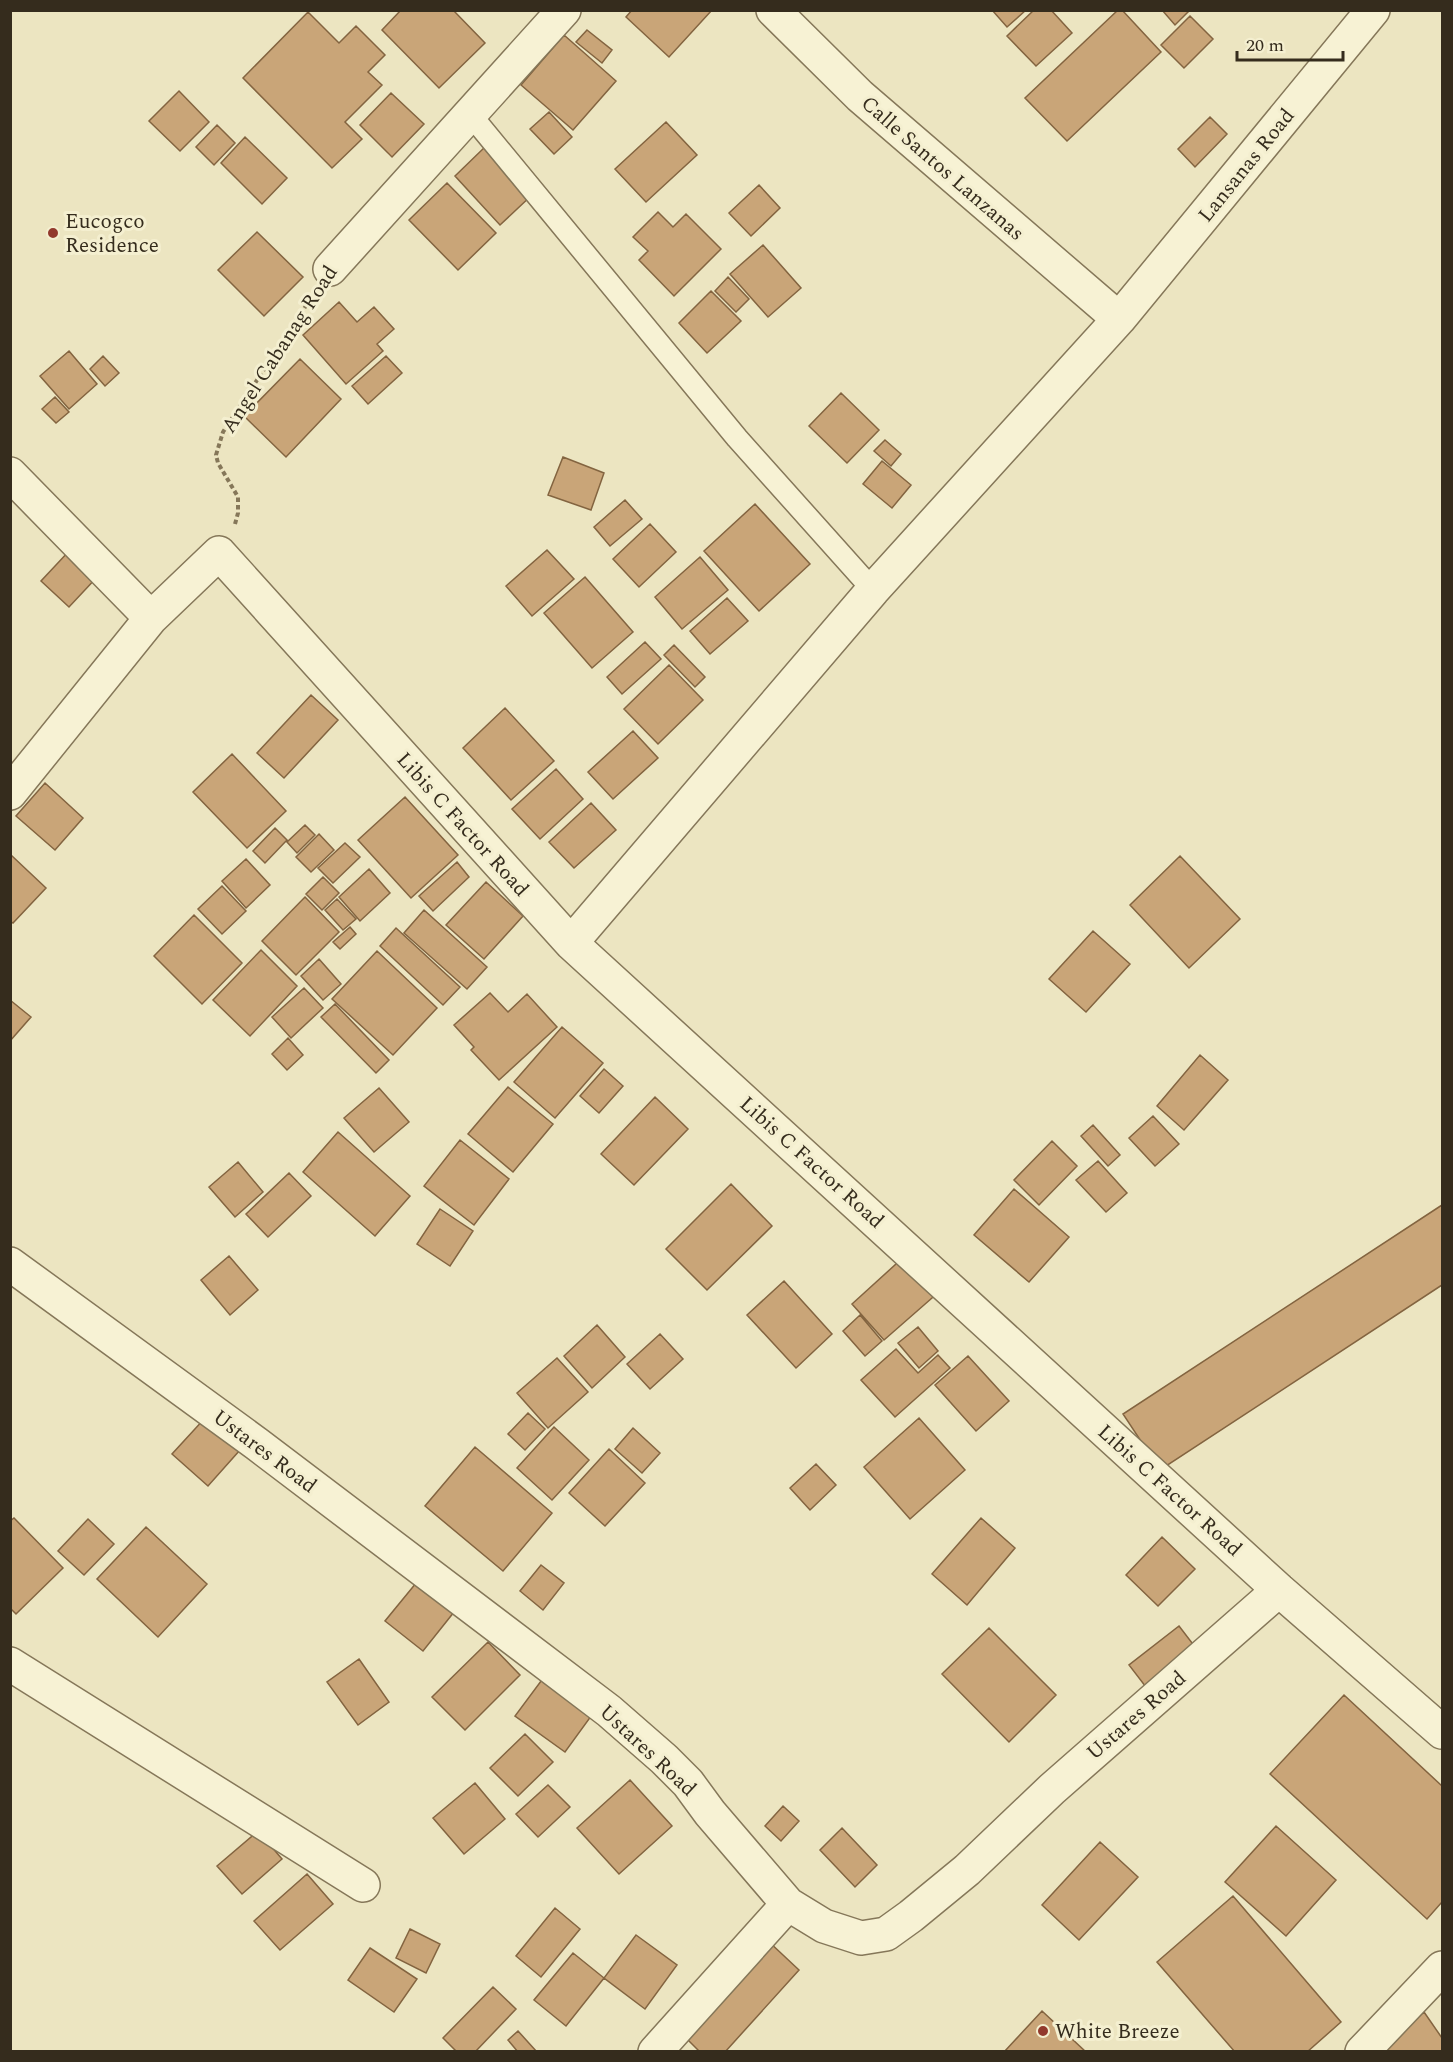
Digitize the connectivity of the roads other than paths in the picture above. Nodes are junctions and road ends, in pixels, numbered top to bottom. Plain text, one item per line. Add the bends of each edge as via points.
1 (564, 10) edge
2 (773, 10) edge
3 (1373, 10) edge
4 (470, 114) junction
5 (330, 269) road end
6 (1119, 319) junction
7 (10, 474) edge
8 (873, 590) junction
9 (151, 618) junction
10 (10, 794) edge
11 (570, 943) junction
12 (10, 1264) edge
13 (1279, 1590) junction
14 (10, 1664) edge
15 (1443, 1732) edge
16 (363, 1885) dead end
17 (788, 1904) junction
18 (1443, 1968) edge
19 (655, 2052) edge
20 (1362, 2052) edge

1 - 4 street, Angel Cabanag Road
2 - 6 street, Calle Santos Lanzanas via 860,96
3 - 6 street, Lansanas Road
4 - 5 street, Angel Cabanag Road
4 - 8 lane via 715,412
6 - 8 street, Lansanas Road
7 - 9 street
8 - 11 street, Lansanas Road
9 - 10 street
9 - 11 street, Libis C Factor Road via 219,553
11 - 13 street, Libis C Factor Road
12 - 17 street, Ustares Road via 257,1444 609,1711 688,1783
13 - 15 street, Libis C Factor Road
13 - 17 street, Ustares Road via 1052,1789 967,1870 886,1934 861,1938 824,1926
14 - 16 street
17 - 19 street
18 - 20 street

